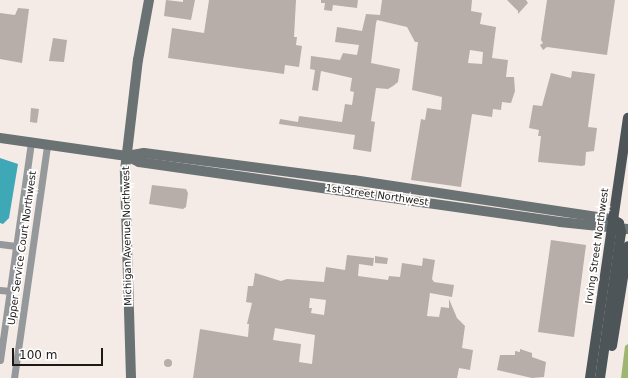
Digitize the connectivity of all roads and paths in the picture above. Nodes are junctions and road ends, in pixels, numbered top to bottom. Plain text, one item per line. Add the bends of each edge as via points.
1 (149, 0) edge
2 (628, 118) edge
3 (0, 138) edge
4 (32, 142) junction
5 (47, 145) junction
6 (127, 156) junction
7 (618, 226) edge
8 (0, 244) edge
9 (16, 246) junction
10 (628, 246) edge
11 (0, 290) edge
12 (10, 291) junction
13 (0, 360) edge
14 (14, 378) edge
15 (131, 378) edge
16 (590, 378) edge
17 (600, 378) edge
18 (607, 378) edge

1 - 6 street, Michigan Avenue Northwest
2 - 7 main road, Irving Street Northwest
3 - 4 street, 1st Street Northwest
4 - 5 street, 1st Street Northwest
4 - 9 street, Upper Service Court Northwest
5 - 6 street, 1st Street Northwest
5 - 14 street, Upper Service Court Northwest
6 - 7 street, 1st Street Northwest via 144,153 353,180
6 - 15 street, Michigan Avenue Northwest via 125,216
7 - 16 main road, Irving Street Northwest
7 - 17 main road
8 - 9 street
9 - 12 street, Upper Service Court Northwest
10 - 18 main road
11 - 12 street
12 - 13 street, Upper Service Court Northwest

